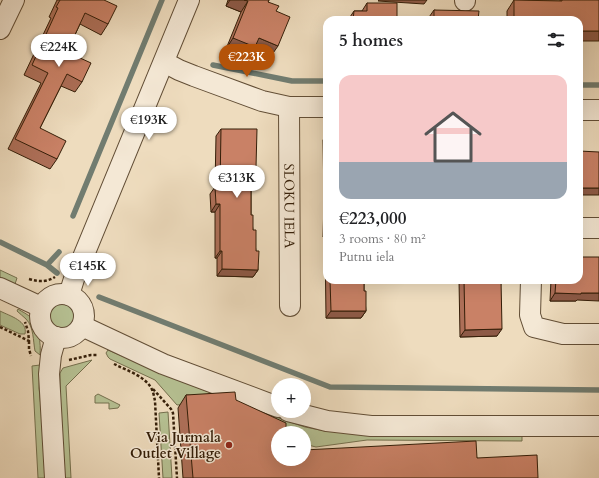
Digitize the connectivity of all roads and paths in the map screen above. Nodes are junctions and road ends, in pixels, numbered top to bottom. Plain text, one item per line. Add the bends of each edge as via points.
1 (14, 0) edge
2 (190, 0) edge
3 (0, 29) edge
4 (164, 62) junction
5 (289, 107) junction
6 (323, 107) edge
7 (583, 110) edge
8 (599, 110) edge
9 (583, 228) edge
10 (599, 228) edge
11 (57, 276) dead end
12 (26, 278) dead end
13 (531, 284) edge
14 (0, 288) edge
15 (69, 295) junction
16 (290, 306) dead end
17 (41, 307) junction
18 (22, 318) dead end
19 (82, 326) junction
20 (0, 328) edge
21 (599, 334) edge
22 (56, 338) junction
23 (99, 356) dead end
24 (63, 362) dead end
25 (113, 364) dead end
26 (150, 385) junction
27 (271, 404) edge
28 (311, 417) edge
29 (599, 426) edge
30 (55, 478) edge
31 (159, 478) edge
32 (177, 478) edge

1 - 3 street
2 - 4 street
4 - 5 street via 200,79 262,101
4 - 15 street
5 - 6 street
5 - 16 street, SLOKU IELA
7 - 8 street
9 - 10 street
11 - 12 path via 46,281
13 - 21 street via 530,315 534,327 563,334
14 - 17 street
15 - 17 street via 56,294
15 - 19 street via 81,304 84,319
17 - 22 street via 40,322 49,335
18 - 20 path via 26,323 29,341
19 - 22 street via 71,336
19 - 27 street via 163,364
22 - 30 street via 49,374
23 - 24 path via 91,355
25 - 26 path
26 - 31 path via 155,401
26 - 32 path via 173,413
28 - 29 street via 371,426

